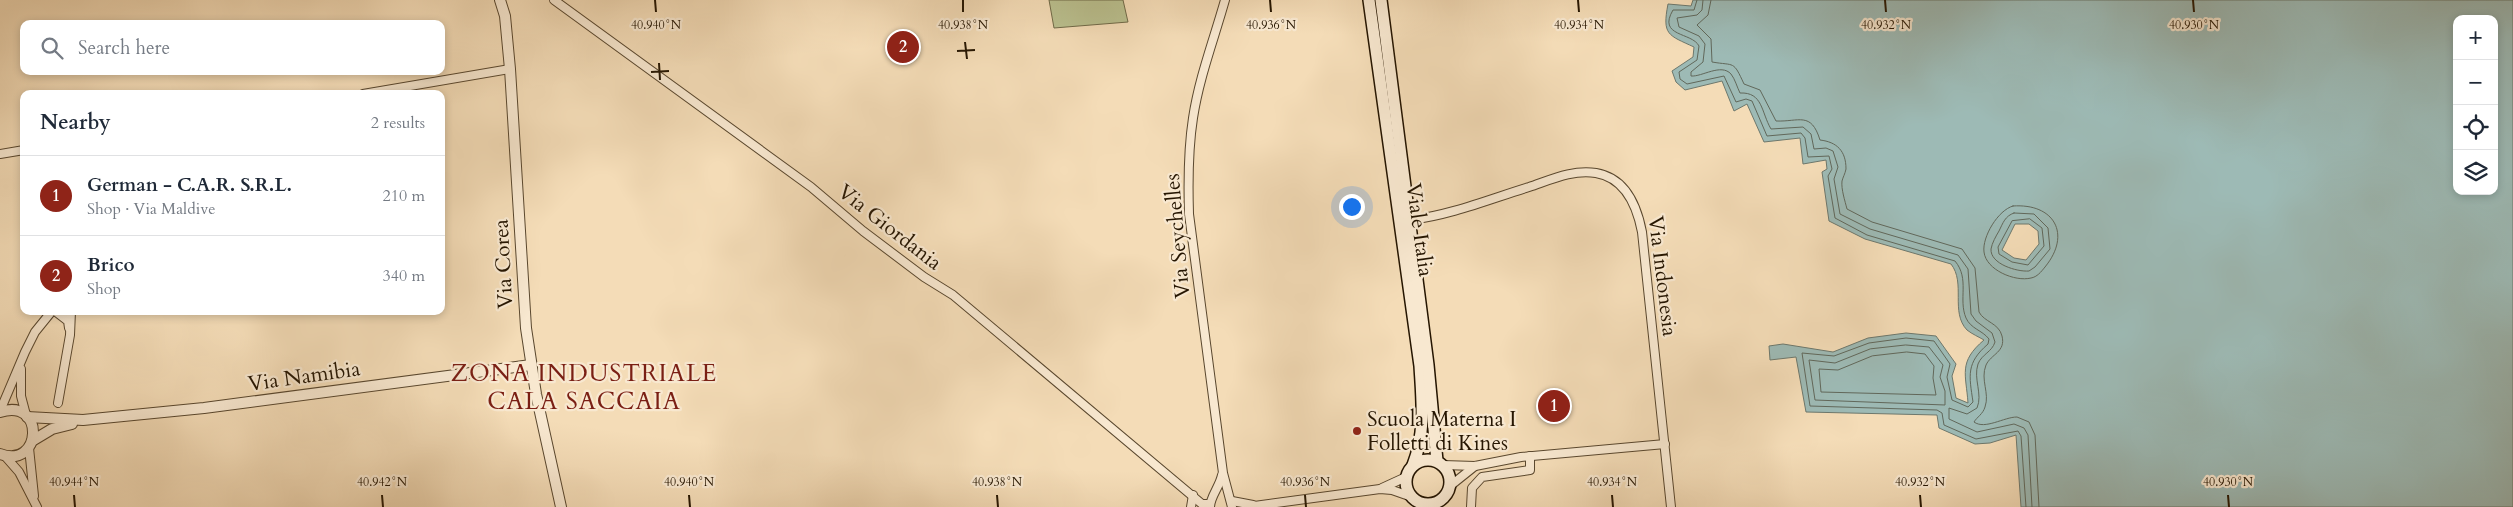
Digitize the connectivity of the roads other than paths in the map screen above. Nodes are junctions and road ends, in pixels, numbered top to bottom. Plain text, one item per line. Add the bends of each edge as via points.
1 (500, 0) edge
2 (509, 0) edge
3 (554, 0) edge
4 (1226, 0) edge
5 (1369, 0) edge
6 (1381, 0) edge
7 (505, 16) junction
8 (510, 70) junction
9 (388, 90) edge
10 (20, 151) edge
11 (0, 154) edge
12 (1410, 220) junction
13 (50, 315) edge
14 (59, 315) edge
15 (71, 315) edge
16 (70, 335) junction
17 (22, 359) junction
18 (531, 365) junction
19 (58, 404) dead end
20 (0, 411) edge
21 (26, 416) junction
22 (83, 420) junction
23 (30, 444) junction
24 (1664, 444) junction
25 (2, 456) edge
26 (1530, 456) junction
27 (1440, 463) junction
28 (1413, 465) junction
29 (1475, 466) junction
30 (1223, 473) junction
31 (1406, 477) junction
32 (1380, 489) junction
33 (1448, 490) junction
34 (1192, 495) junction
35 (1211, 502) edge
36 (1231, 502) edge
37 (1417, 502) edge
38 (1250, 506) edge
39 (38, 507) edge
40 (561, 507) edge
41 (1191, 507) edge
42 (1446, 507) edge
43 (1471, 507) edge
44 (1671, 507) edge

1 - 7 street
2 - 7 street
3 - 34 street, Via Giordania via 810,187 924,277 953,295
4 - 30 street, Via Seychelles via 1200,85 1190,141 1188,179 1191,232
5 - 28 main road, Viale Italia via 1420,366 1423,421 1420,446
6 - 12 main road, Viale Italia
7 - 8 street, Via Corea
8 - 9 street
8 - 18 street, Via Corea via 525,319
10 - 11 street
12 - 24 street, Via Indonesia via 1447,213 1568,174 1596,173 1621,186 1635,203 1642,232
12 - 27 main road, Viale Italia
13 - 17 street via 35,332
14 - 16 street via 68,321
15 - 16 street
16 - 19 street
17 - 20 street
17 - 21 street via 21,396
18 - 22 street, Via Namibia via 204,408
18 - 40 street, Via Corea
20 - 21 street, Via Namibia via 16,410
21 - 22 street, Via Namibia
21 - 23 street via 33,425
22 - 23 street, Via Namibia via 52,429
23 - 25 street, Via Namibia via 16,456
23 - 39 street via 32,486
24 - 26 street
24 - 44 street, Via Indonesia
25 - 39 street via 19,472
26 - 29 street
26 - 43 street via 1530,470 1482,477 1472,488
27 - 28 main road via 1423,460
27 - 29 street
27 - 33 main road via 1449,473
28 - 31 main road
29 - 33 street
30 - 35 street, Via Seychelles
30 - 36 street, Via Seychelles
31 - 32 street
31 - 37 main road via 1406,487
32 - 37 street via 1392,490
32 - 38 street, Via Giordania
33 - 37 main road via 1433,504
33 - 42 main road
34 - 35 street, Via Giordania via 1202,504
34 - 41 street
35 - 36 street, Via Giordania via 1223,493
36 - 38 street, Via Giordania

